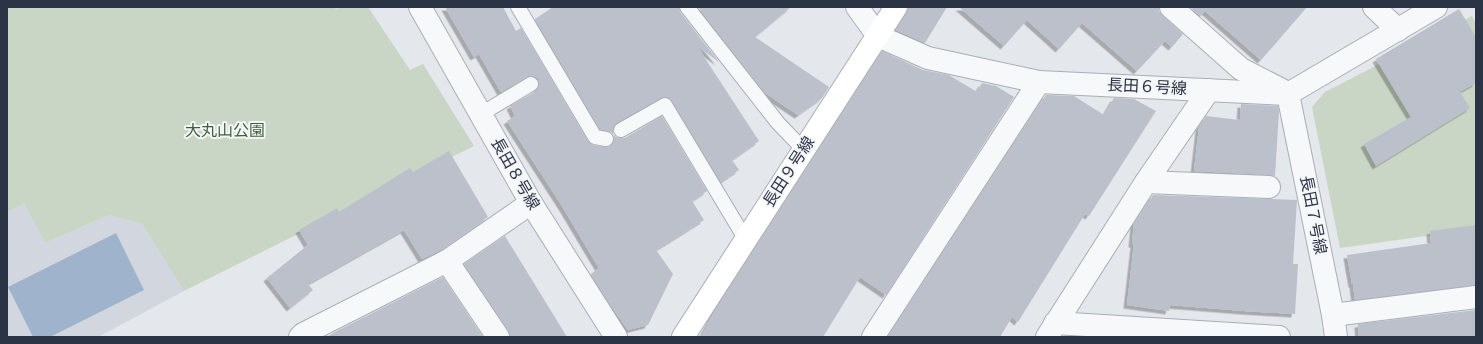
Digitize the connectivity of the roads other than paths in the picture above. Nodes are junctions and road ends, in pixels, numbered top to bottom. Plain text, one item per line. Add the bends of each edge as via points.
1 (420, 7) edge
2 (518, 7) edge
3 (687, 7) edge
4 (857, 7) edge
5 (896, 7) edge
6 (1171, 7) edge
7 (1374, 7) edge
8 (1436, 7) edge
9 (1398, 30) junction
10 (878, 36) junction
11 (1040, 82) junction
12 (531, 84) dead end
13 (1209, 90) junction
14 (1288, 94) junction
15 (481, 114) junction
16 (621, 130) dead end
17 (606, 138) dead end
18 (804, 150) junction
19 (1146, 182) junction
20 (1269, 187) dead end
21 (531, 203) junction
22 (746, 240) junction
23 (447, 261) junction
24 (1476, 297) edge
25 (1332, 315) junction
26 (1051, 330) edge
27 (300, 337) edge
28 (498, 337) edge
29 (616, 337) edge
30 (683, 337) edge
31 (873, 337) edge
32 (1279, 337) edge
33 (1336, 337) edge

1 - 15 street, 長田８号線
2 - 17 lane via 595,137
3 - 18 lane via 778,123
4 - 10 street
5 - 10 street, 長田９号線
6 - 14 street via 1241,69
7 - 9 street
8 - 9 street
9 - 14 street
10 - 11 street, 長田６号線 via 928,58
10 - 18 street, 長田９号線
11 - 13 street, 長田６号線
11 - 31 street
12 - 15 lane
13 - 14 street, 長田６号線
13 - 19 street
14 - 25 street, 長田７号線
15 - 21 street, 長田８号線
16 - 22 lane via 665,105
18 - 22 street, 長田９号線
19 - 20 street
19 - 26 street
21 - 23 street
21 - 29 street, 長田８号線
22 - 30 street, 長田９号線
23 - 27 street
23 - 28 street
24 - 25 street
25 - 33 street, 長田７号線
26 - 32 street

